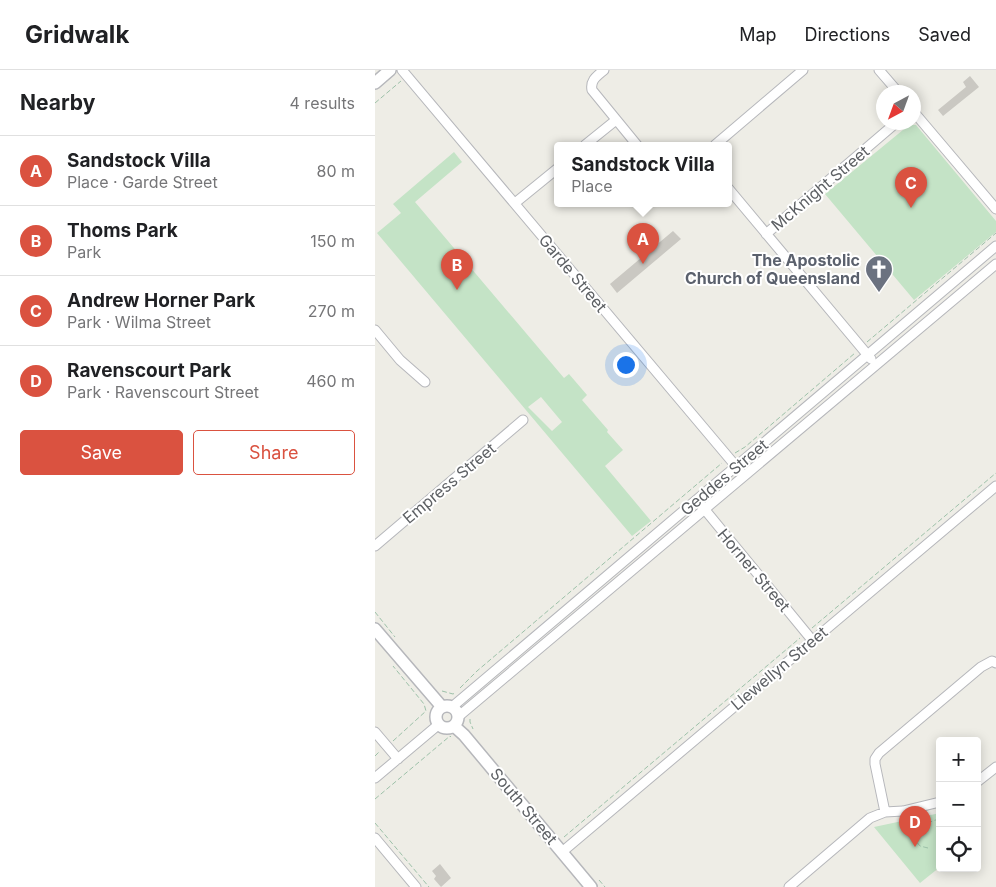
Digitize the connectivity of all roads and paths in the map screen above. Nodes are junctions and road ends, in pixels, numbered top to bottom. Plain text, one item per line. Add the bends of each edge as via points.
1 (391, 70) edge
2 (605, 70) edge
3 (803, 70) edge
4 (879, 70) edge
5 (404, 73) edge
6 (375, 83) edge
7 (892, 85) edge
8 (375, 103) edge
9 (616, 120) junction
10 (921, 120) edge
11 (888, 130) edge
12 (589, 142) edge
13 (634, 142) edge
14 (719, 142) edge
15 (554, 171) edge
16 (732, 193) edge
17 (515, 204) junction
18 (996, 209) edge
19 (996, 233) edge
20 (766, 234) junction
21 (996, 246) edge
22 (996, 264) edge
23 (375, 330) edge
24 (861, 347) junction
25 (868, 355) junction
26 (876, 365) junction
27 (425, 382) dead end
28 (523, 420) dead end
29 (729, 458) junction
30 (736, 466) junction
31 (996, 473) edge
32 (744, 476) junction
33 (996, 486) edge
34 (697, 500) junction
35 (704, 509) junction
36 (375, 546) edge
37 (548, 626) junction
38 (375, 629) edge
39 (555, 634) junction
40 (809, 636) junction
41 (996, 663) edge
42 (393, 667) dead end
43 (440, 690) dead end
44 (452, 718) junction
45 (470, 722) dead end
46 (438, 724) junction
47 (472, 729) dead end
48 (375, 732) edge
49 (387, 746) junction
50 (375, 756) edge
51 (398, 759) junction
52 (996, 767) edge
53 (375, 778) edge
54 (981, 779) edge
55 (375, 799) edge
56 (936, 803) edge
57 (885, 812) junction
58 (936, 820) edge
59 (375, 822) edge
60 (375, 838) edge
61 (928, 848) dead end
62 (566, 849) junction
63 (795, 885) edge
64 (416, 887) edge
65 (429, 887) edge
66 (591, 887) edge

1 - 6 street
2 - 9 street via 591,84 592,90
3 - 14 street
4 - 7 street
5 - 8 path
5 - 17 street, Garde Street
9 - 12 street
9 - 13 street
10 - 18 street
11 - 20 street, McKnight Street
15 - 17 street
16 - 20 street
17 - 29 street, Garde Street
19 - 24 path
20 - 24 street
21 - 25 street, Geddes Street
22 - 26 street, Geddes Street
23 - 27 street via 400,360
24 - 25 street
24 - 29 path
25 - 26 street
25 - 30 street, Geddes Street
26 - 32 street, Geddes Street
28 - 36 street, Empress Street
29 - 30 street, Garde Street
29 - 43 path via 477,671 458,691 453,694
30 - 32 street, Garde Street
30 - 34 street, Geddes Street
31 - 40 path
32 - 35 street, Geddes Street
33 - 40 street, Llewellyn Street
34 - 35 street, Horner Street
34 - 37 street, Geddes Street
35 - 39 street, Geddes Street
35 - 40 street, Horner Street
37 - 39 street
37 - 44 street, Geddes Street
38 - 44 street, South Street
39 - 44 street, Geddes Street
40 - 62 street, Llewellyn Street
40 - 62 path via 563,838
41 - 57 street via 981,667 879,753 875,764
42 - 49 path via 425,704 426,711
44 - 46 street via 446,728
44 - 46 street via 437,711
44 - 55 path via 450,736
44 - 62 street, South Street
45 - 47 path
46 - 51 street
48 - 49 street
49 - 50 path
49 - 51 street
51 - 53 street
52 - 54 street
56 - 57 street
57 - 63 street via 870,818
58 - 61 path via 922,827 915,840
59 - 65 path
60 - 64 street
62 - 66 street, South Street

